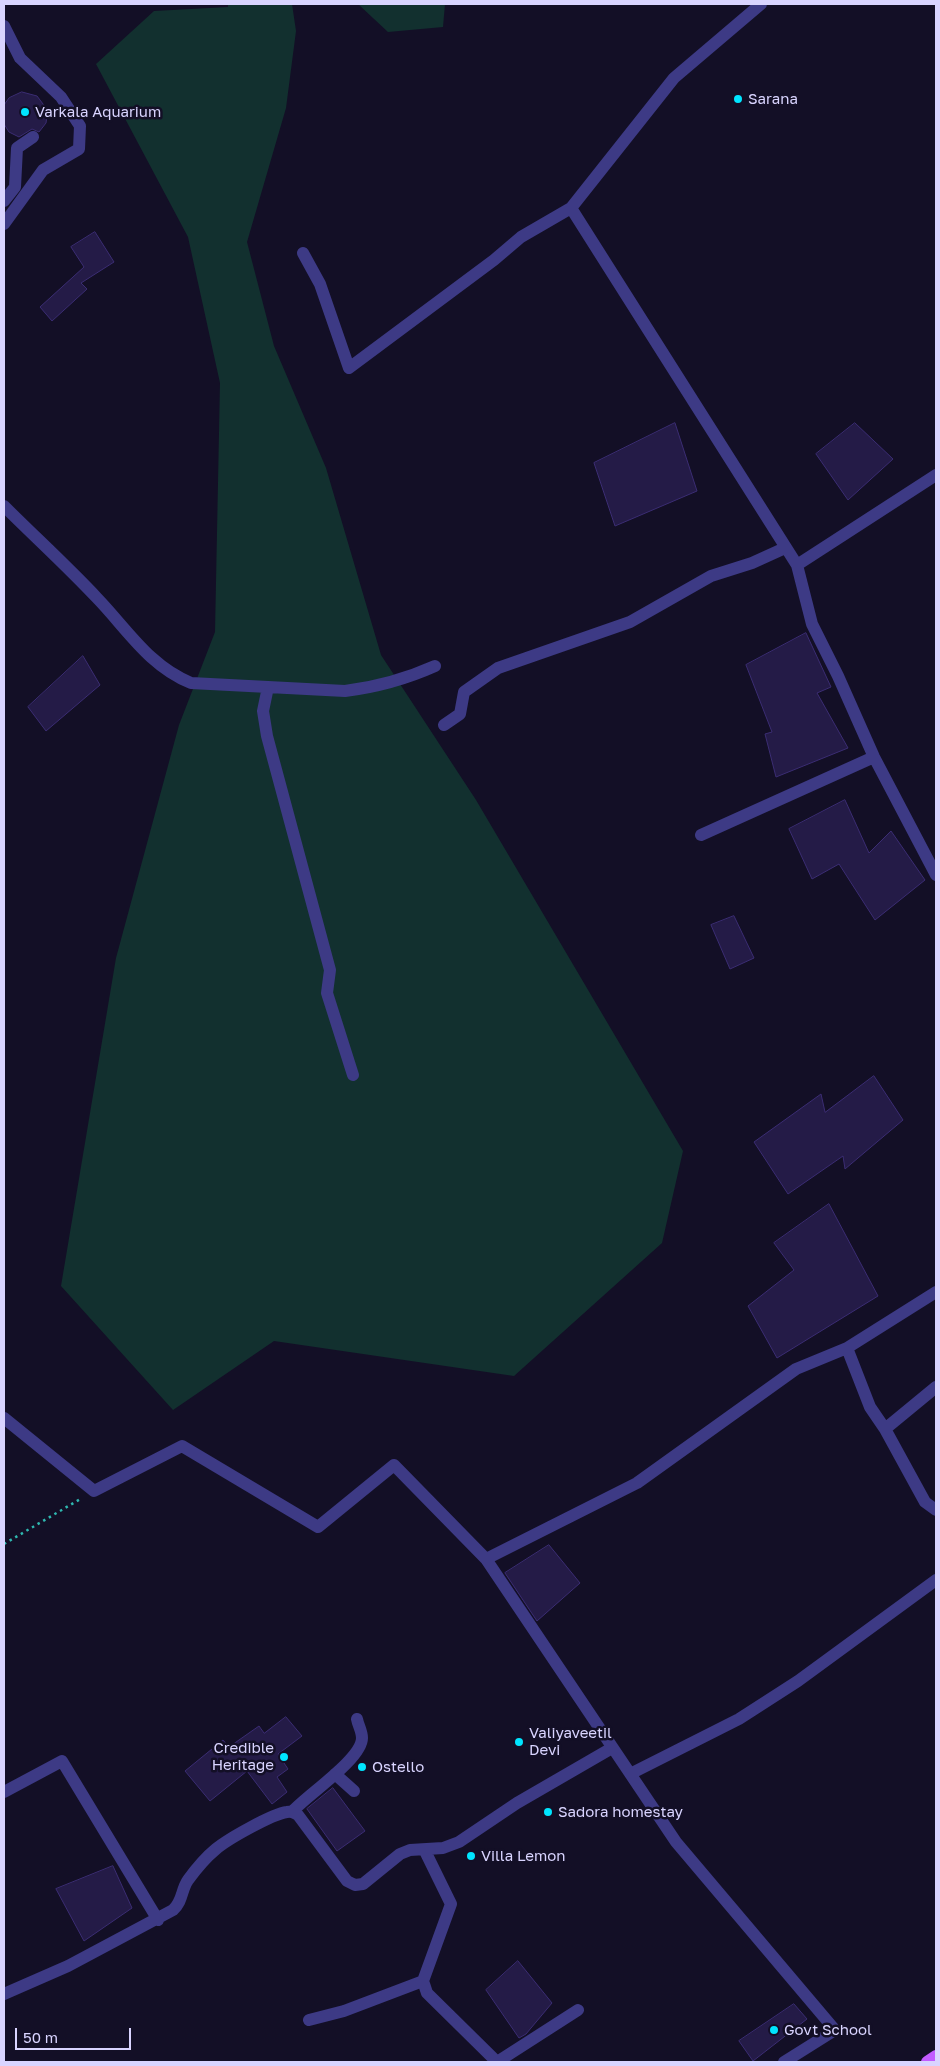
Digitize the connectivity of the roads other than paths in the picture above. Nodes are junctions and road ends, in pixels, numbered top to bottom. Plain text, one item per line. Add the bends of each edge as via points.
1 (761, 4) edge
2 (4, 26) edge
3 (33, 137) dead end
4 (4, 201) edge
5 (571, 208) junction
6 (4, 224) edge
7 (303, 253) dead end
8 (936, 475) edge
9 (4, 506) edge
10 (785, 548) junction
11 (797, 565) junction
12 (435, 666) dead end
13 (268, 687) junction
14 (444, 725) dead end
15 (874, 757) junction
16 (701, 835) dead end
17 (936, 876) edge
18 (353, 1075) dead end
19 (936, 1292) edge
20 (847, 1348) junction
21 (936, 1387) edge
22 (4, 1418) edge
23 (885, 1429) junction
24 (936, 1510) edge
25 (486, 1559) junction
26 (936, 1580) edge
27 (356, 1719) dead end
28 (612, 1748) junction
29 (336, 1774) junction
30 (632, 1774) junction
31 (354, 1791) dead end
32 (4, 1792) edge
33 (292, 1812) junction
34 (425, 1851) junction
35 (158, 1920) junction
36 (423, 1981) junction
37 (4, 1994) edge
38 (578, 2010) dead end
39 (309, 2020) dead end
40 (936, 2056) edge
41 (784, 2062) edge
42 (927, 2062) edge

1 - 5 street via 674,78
2 - 6 street via 20,58 61,97 80,126 79,149 43,170
3 - 4 street via 17,148 15,187
5 - 7 street via 521,237 349,368 320,284
5 - 10 street
8 - 11 street
9 - 13 street via 97,598 148,657 178,678 191,683
10 - 11 street
10 - 14 street via 711,576 630,622 498,668 464,692 460,714
11 - 15 street via 812,624
12 - 13 street via 370,688 345,691
13 - 18 street via 263,711 267,736 330,970 328,993
15 - 16 street
15 - 17 street
19 - 20 street
20 - 23 street via 870,1407
20 - 25 street via 796,1369 637,1483
21 - 23 street
22 - 25 street via 94,1490 182,1446 318,1526 394,1465
23 - 24 street via 925,1502
25 - 28 street
26 - 30 street via 739,1719
27 - 29 street via 361,1732 360,1745
28 - 30 street
28 - 34 street via 517,1803 459,1842
29 - 31 street
29 - 33 street
30 - 41 street via 676,1842 835,2030
32 - 35 street via 62,1761
33 - 34 street via 298,1815 347,1881 355,1885 370,1880 400,1854 410,1850
33 - 35 street via 256,1825 217,1848 187,1882 178,1906
34 - 36 street via 451,1904
35 - 37 street
36 - 38 street via 427,1993 497,2062
36 - 39 street via 344,2011
40 - 42 main road

